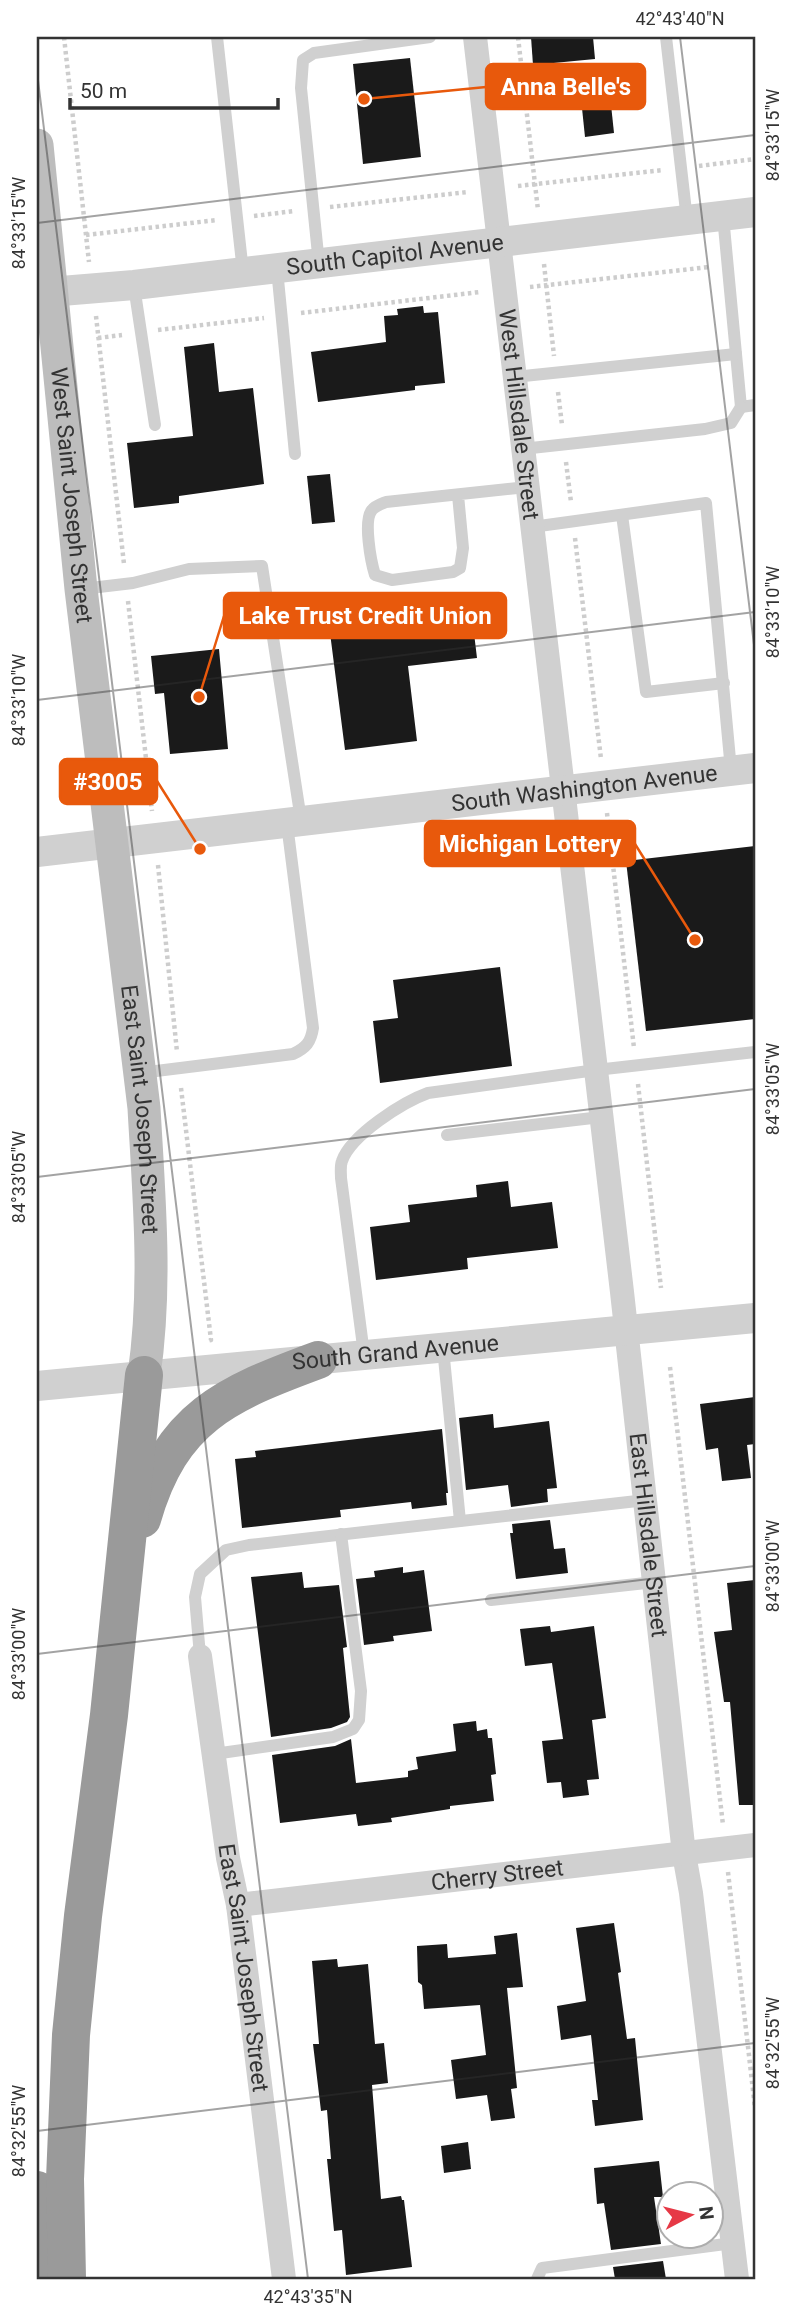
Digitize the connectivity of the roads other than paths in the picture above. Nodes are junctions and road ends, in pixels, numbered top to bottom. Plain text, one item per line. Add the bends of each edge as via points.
1 (217, 37) edge
2 (430, 37) edge
3 (475, 37) edge
4 (666, 37) edge
5 (37, 145) edge
6 (755, 212) edge
7 (723, 216) junction
8 (687, 220) junction
9 (498, 243) junction
10 (319, 264) junction
11 (277, 269) junction
12 (243, 273) junction
13 (134, 285) junction
14 (44, 292) edge
15 (736, 354) junction
16 (514, 377) junction
17 (755, 405) edge
18 (741, 407) junction
19 (155, 425) dead end
20 (522, 449) junction
21 (295, 454) dead end
22 (527, 487) junction
23 (458, 495) junction
24 (622, 514) junction
25 (532, 527) junction
26 (81, 589) junction
27 (724, 683) junction
28 (743, 770) edge
29 (563, 790) junction
30 (294, 824) junction
31 (112, 845) junction
32 (42, 851) edge
33 (755, 1052) edge
34 (596, 1070) junction
35 (140, 1073) junction
36 (601, 1117) junction
37 (447, 1135) dead end
38 (755, 1318) edge
39 (626, 1331) junction
40 (443, 1348) junction
41 (364, 1355) junction
42 (318, 1360) junction
43 (146, 1361) junction
44 (37, 1386) edge
45 (646, 1500) junction
46 (460, 1521) junction
47 (341, 1534) junction
48 (655, 1582) junction
49 (491, 1600) dead end
50 (200, 1656) joint
51 (109, 1715) junction
52 (215, 1754) junction
53 (755, 1845) edge
54 (684, 1854) junction
55 (238, 1905) junction
56 (37, 2190) edge
57 (733, 2243) junction
58 (43, 2279) edge
59 (67, 2279) edge
60 (284, 2279) edge
61 (537, 2279) edge
62 (737, 2279) edge

1 - 12 lane
2 - 10 lane via 314,53 303,60 301,88
3 - 9 street, West Hillsdale Street
4 - 8 lane
5 - 14 main road, West Saint Joseph Street
6 - 7 street, South Capitol Avenue
7 - 8 street, South Capitol Avenue
7 - 15 lane
8 - 9 street, South Capitol Avenue
9 - 10 street, South Capitol Avenue
9 - 16 street, West Hillsdale Street
10 - 11 street, South Capitol Avenue
11 - 12 street, South Capitol Avenue
11 - 21 lane
12 - 13 street, South Capitol Avenue
13 - 14 street, South Capitol Avenue
13 - 19 lane
14 - 26 main road, West Saint Joseph Street
15 - 16 lane
15 - 18 lane
16 - 20 street, West Hillsdale Street
17 - 18 lane
18 - 20 lane via 731,423 705,429
20 - 22 street, West Hillsdale Street
22 - 23 lane
22 - 25 street, West Hillsdale Street
23 - 23 lane via 386,502 370,511 367,522 375,575 392,580 460,568 463,548
24 - 25 lane
24 - 27 lane via 646,692
24 - 27 lane via 706,503
25 - 29 street, West Hillsdale Street
26 - 30 lane via 189,569 262,566
26 - 31 main road, West Saint Joseph Street
27 - 28 lane
28 - 29 street, South Washington Avenue
29 - 30 street, South Washington Avenue
29 - 34 street, East Hillsdale Street
30 - 31 street, South Washington Avenue
30 - 35 lane via 312,1038 293,1054
31 - 32 street, South Washington Avenue
31 - 35 main road, East Saint Joseph Street
33 - 34 lane
34 - 36 street, East Hillsdale Street
34 - 41 lane via 428,1093 398,1108 350,1147 342,1162 341,1178
35 - 43 main road, East Saint Joseph Street via 150,1186
36 - 37 lane
36 - 39 street, East Hillsdale Street
38 - 39 street, South Grand Avenue
39 - 40 street, South Grand Avenue
39 - 45 street, East Hillsdale Street
40 - 41 street, South Grand Avenue
40 - 46 lane
41 - 42 street, South Grand Avenue
42 - 43 street, South Grand Avenue via 204,1369
42 - 51 highway via 248,1386 218,1404 188,1430 164,1462 140,1528
43 - 44 street, South Grand Avenue via 75,1382
43 - 51 highway
45 - 46 lane
45 - 48 street, East Hillsdale Street
46 - 47 lane
47 - 50 lane via 226,1550 200,1574 195,1597
47 - 52 lane via 361,1690 359,1720 354,1728 334,1737
48 - 49 lane
48 - 54 street, East Hillsdale Street
50 - 52 street, East Saint Joseph Street
51 - 59 highway via 71,2035 65,2179
52 - 55 street, East Saint Joseph Street
53 - 54 street, Cherry Street
54 - 55 street, Cherry Street
54 - 57 street, East Hillsdale Street
55 - 60 street, East Saint Joseph Street
56 - 58 highway
57 - 61 lane via 542,2268
57 - 62 street, East Hillsdale Street

